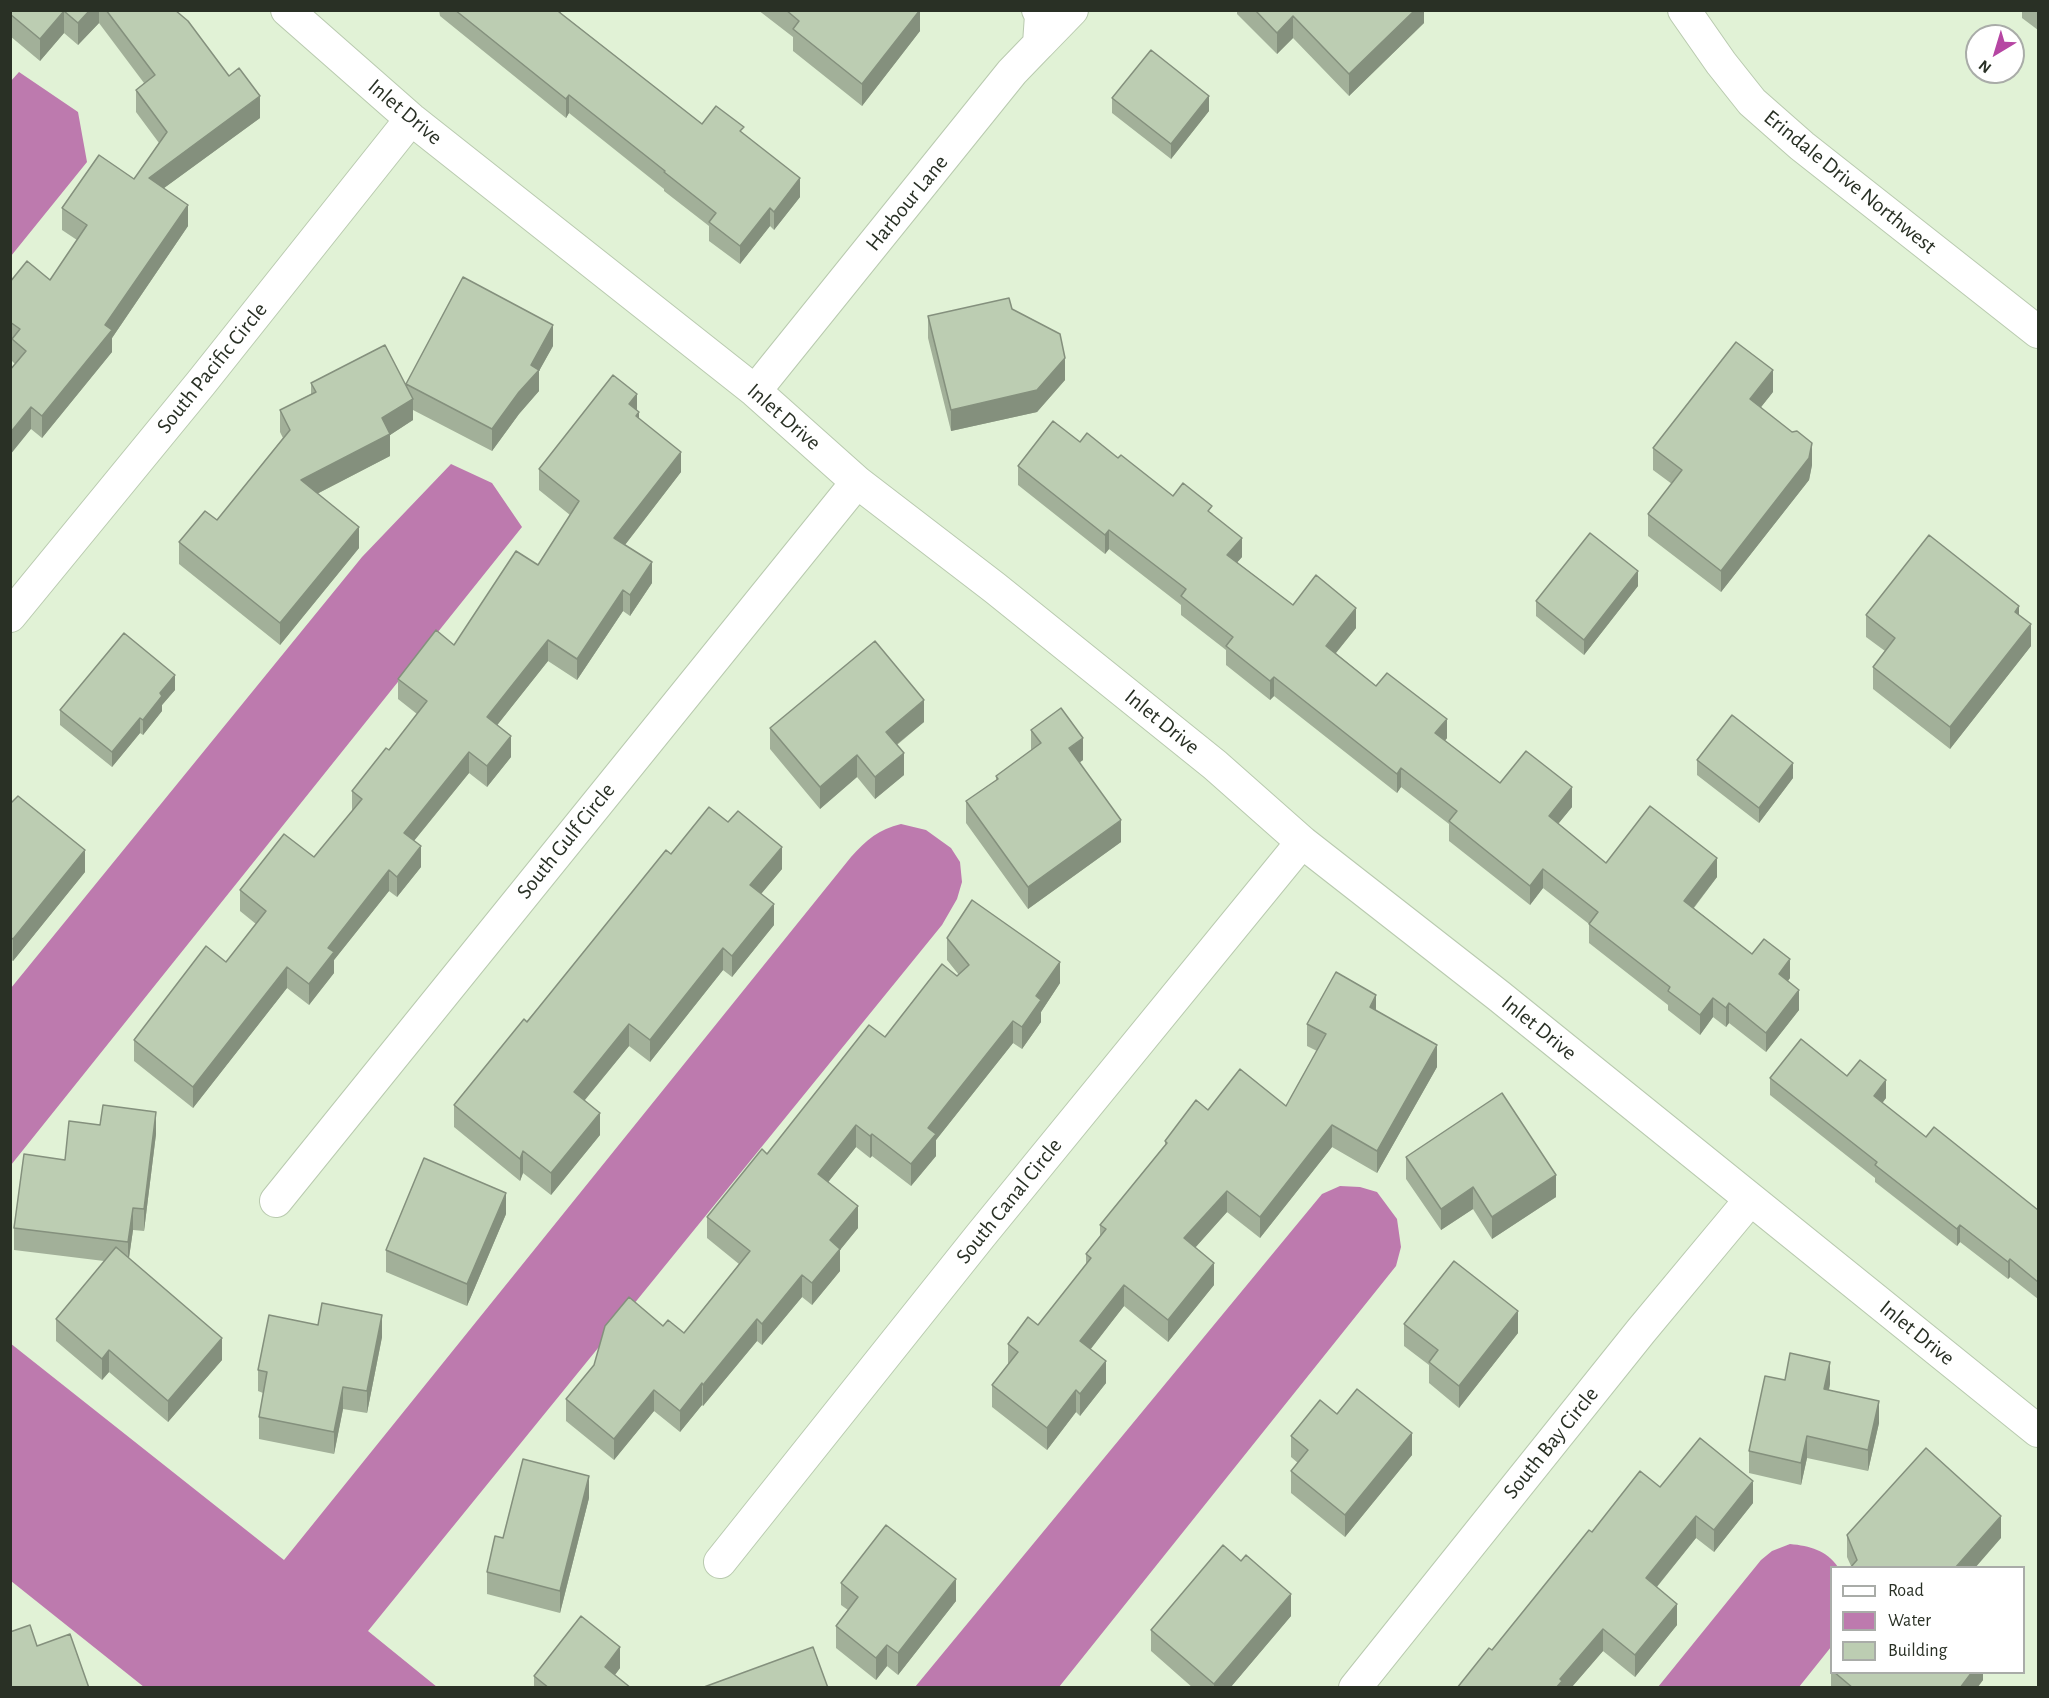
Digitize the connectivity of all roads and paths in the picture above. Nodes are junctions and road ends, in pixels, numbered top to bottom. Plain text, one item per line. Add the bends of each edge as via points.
1 (287, 10) edge
2 (1038, 10) edge
3 (1072, 10) edge
4 (1684, 10) edge
5 (1039, 44) junction
6 (411, 119) junction
7 (2038, 332) edge
8 (755, 391) junction
9 (857, 482) junction
10 (10, 616) edge
11 (1302, 842) junction
12 (1750, 1200) junction
13 (276, 1201) dead end
14 (2038, 1431) edge
15 (720, 1562) dead end
16 (1355, 1688) edge

1 - 6 street, Inlet Drive
2 - 5 street
3 - 5 street, Harbour Lane
4 - 7 street, Erindale Drive Northwest via 1752,102
5 - 8 street, Harbour Lane via 1012,72
6 - 8 street, Inlet Drive
6 - 10 street, South Pacific Circle
8 - 9 street, Inlet Drive
9 - 11 street, Inlet Drive via 996,588 1215,765
9 - 13 street, South Gulf Circle
11 - 12 street, Inlet Drive
11 - 15 street, South Canal Circle
12 - 14 street, Inlet Drive
12 - 16 street, South Bay Circle

